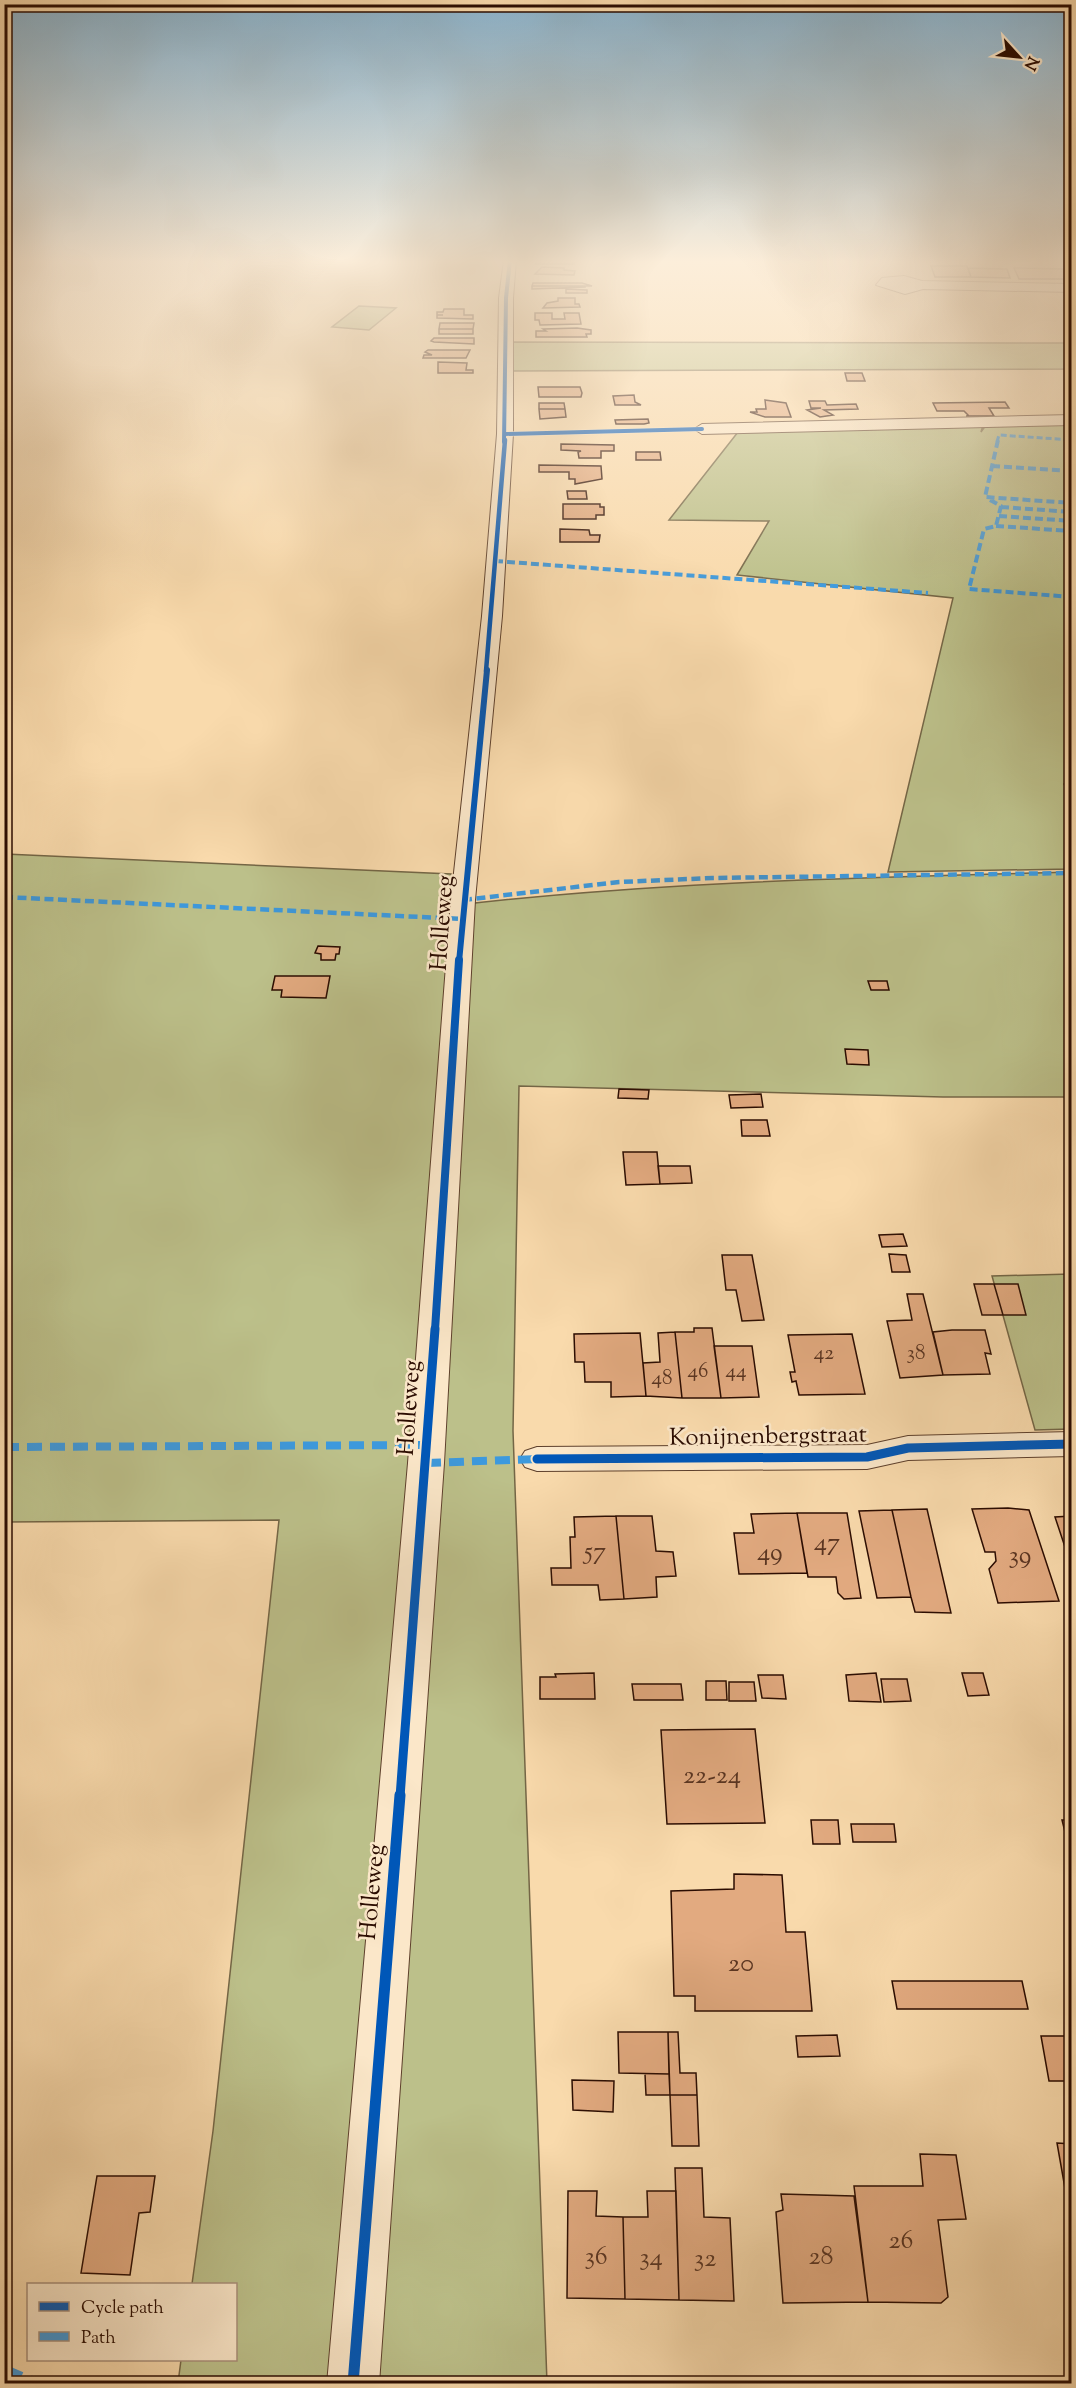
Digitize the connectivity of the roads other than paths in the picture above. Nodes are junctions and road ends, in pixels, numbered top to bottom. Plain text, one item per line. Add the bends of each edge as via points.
1 (506, 371) edge
2 (1071, 420) edge
3 (702, 429) dead end
4 (1071, 1444) edge
5 (537, 1459) dead end
6 (353, 2384) edge

1 - 6 street, Holleweg via 492,616 464,900 426,1463
2 - 3 street
4 - 5 street, Konijnenbergstraat via 908,1448 867,1457

